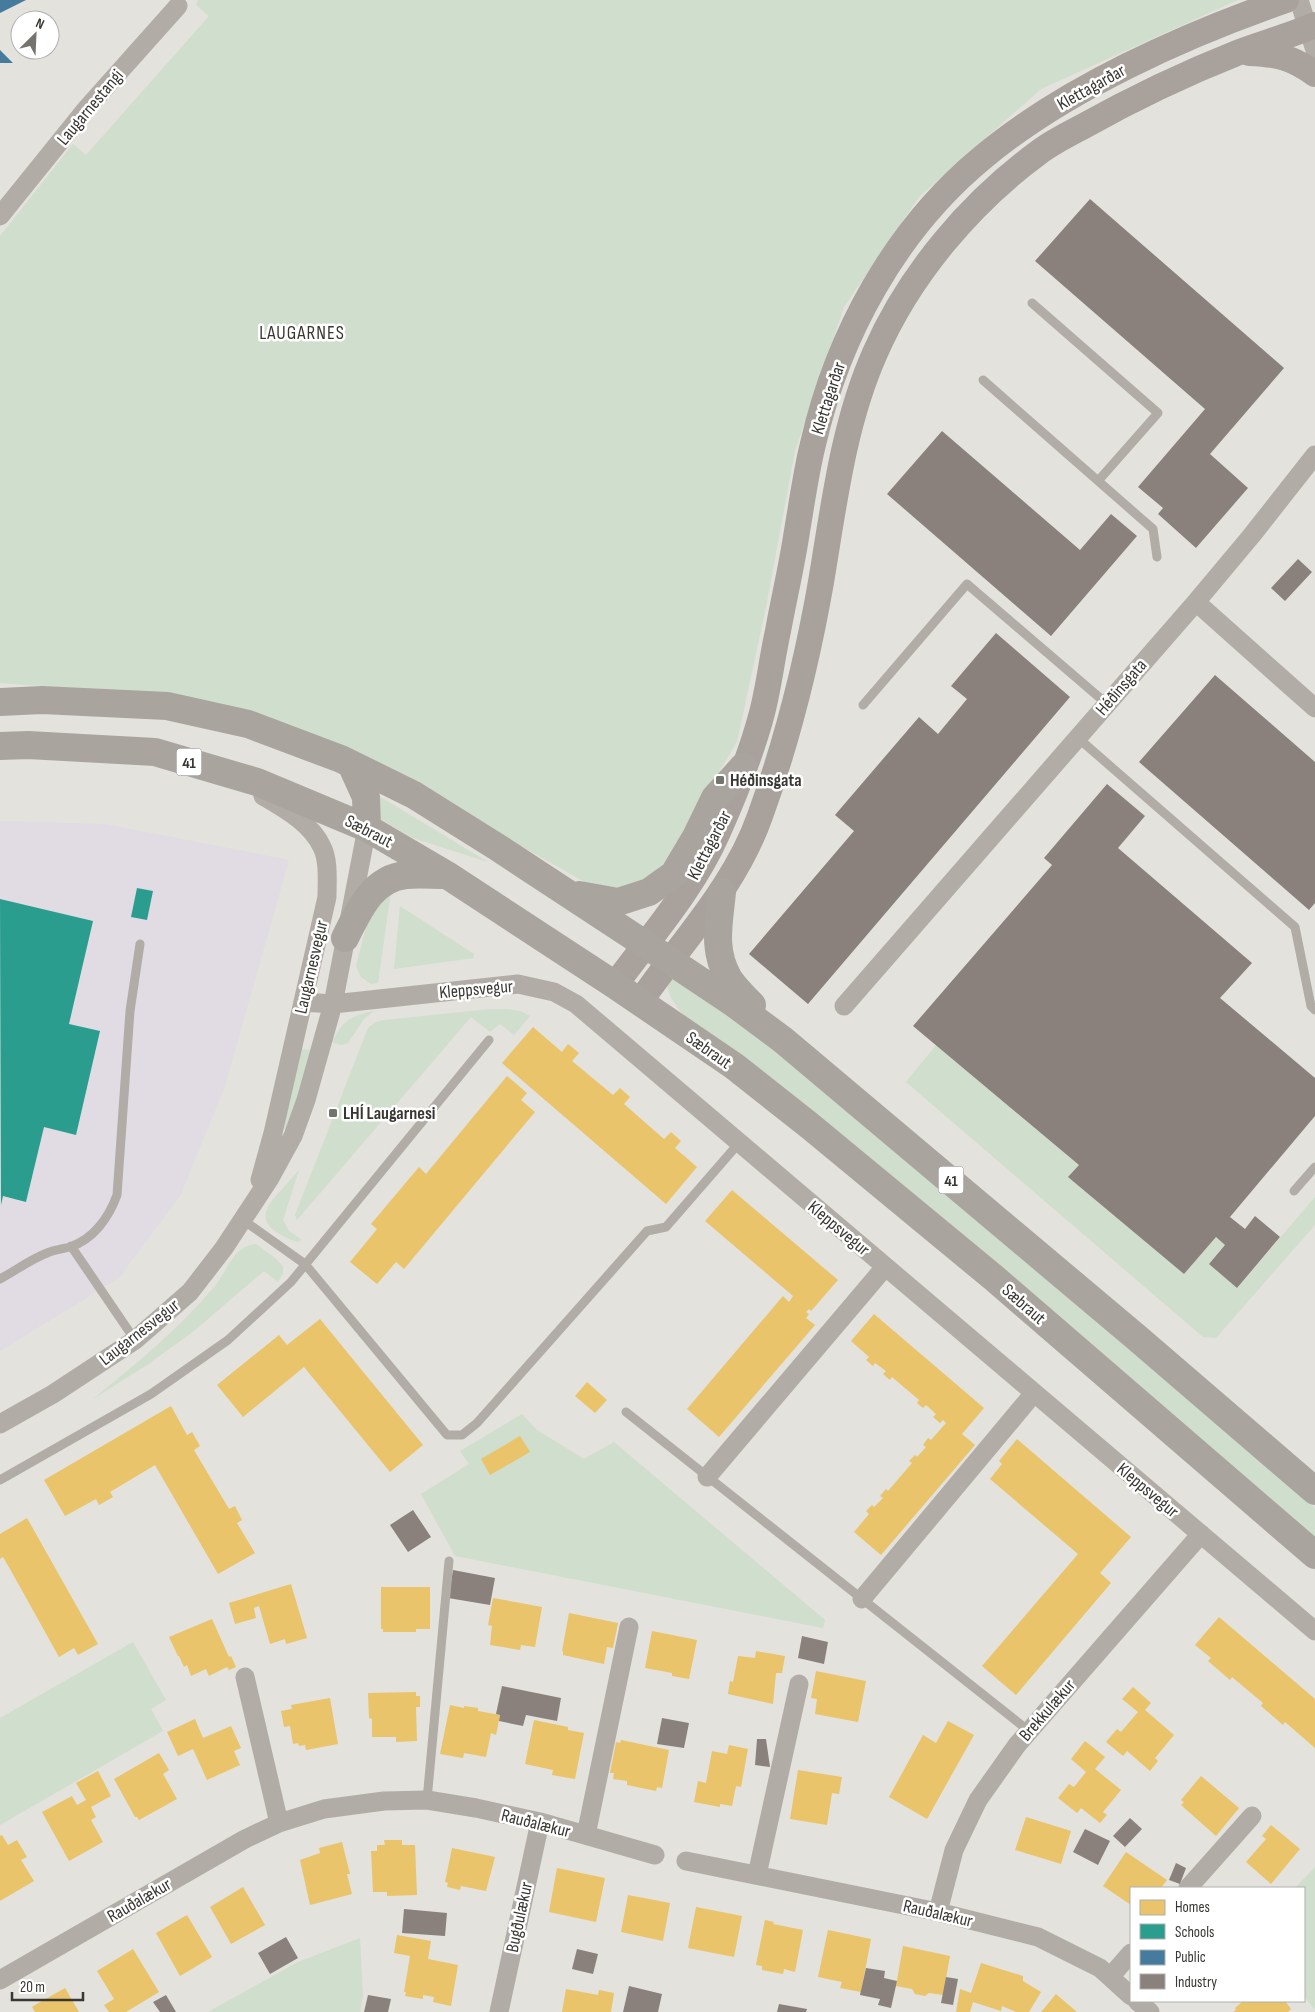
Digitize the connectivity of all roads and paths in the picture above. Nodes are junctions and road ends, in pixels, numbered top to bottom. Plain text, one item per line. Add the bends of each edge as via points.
1 (1286, 0) edge
2 (1299, 0) edge
3 (178, 6) dead end
4 (1313, 35) edge
5 (1238, 53) junction
6 (1315, 74) edge
7 (2, 211) edge
8 (1032, 303) dead end
9 (983, 380) dead end
10 (1315, 455) edge
11 (1098, 481) junction
12 (1157, 557) dead end
13 (1196, 602) junction
14 (0, 702) edge
15 (1107, 704) junction
16 (863, 705) dead end
17 (1315, 708) edge
18 (1078, 738) junction
19 (0, 746) edge
20 (351, 764) junction
21 (743, 767) junction
22 (221, 772) junction
23 (367, 828) junction
24 (447, 875) junction
25 (722, 892) junction
26 (569, 893) junction
27 (345, 938) junction
28 (140, 944) dead end
29 (645, 944) junction
30 (670, 960) junction
31 (615, 985) junction
32 (303, 1002) junction
33 (640, 1002) junction
34 (333, 1004) junction
35 (844, 1006) dead end
36 (1315, 1010) edge
37 (489, 1040) dead end
38 (783, 1040) junction
39 (739, 1143) junction
40 (1315, 1167) edge
41 (1294, 1191) dead end
42 (247, 1214) junction
43 (71, 1246) junction
44 (305, 1264) junction
45 (886, 1267) junction
46 (0, 1279) edge
47 (135, 1340) junction
48 (1034, 1393) junction
49 (626, 1412) dead end
50 (0, 1424) edge
51 (707, 1476) junction
52 (0, 1480) edge
53 (1315, 1491) edge
54 (1201, 1534) junction
55 (1315, 1555) edge
56 (449, 1561) dead end
57 (862, 1599) junction
58 (630, 1627) dead end
59 (1315, 1631) edge
60 (245, 1677) dead end
61 (799, 1684) dead end
62 (1029, 1731) junction
63 (427, 1800) junction
64 (1252, 1816) dead end
65 (540, 1822) junction
66 (279, 1823) junction
67 (586, 1835) junction
68 (655, 1855) dead end
69 (686, 1861) dead end
70 (757, 1875) junction
71 (1189, 1887) edge
72 (938, 1912) junction
73 (1130, 1954) edge
74 (1110, 1977) junction
75 (0, 1980) edge
76 (1130, 1995) edge
77 (1138, 2002) edge
78 (498, 2012) edge
79 (1150, 2012) edge

1 - 21 main road, Klettagarðar via 1136,63 1039,116 1004,140 957,181 893,258 857,318 822,409 761,715
2 - 4 street
3 - 7 street, Laugarnestangi
4 - 5 main road, Klettagarðar
5 - 6 main road via 1287,57
5 - 25 main road, Klettagarðar via 1109,111 1040,151 980,202 910,288 876,352 853,414 796,703 759,820
8 - 11 lane via 1158,413
9 - 11 lane
10 - 13 street, Héðinsgata
11 - 12 lane via 1153,529
13 - 15 street, Héðinsgata
13 - 17 street
14 - 20 main road, 41 via 42,700 167,706 248,724
15 - 16 lane via 967,584
15 - 18 street, Héðinsgata
18 - 35 street, Héðinsgata
18 - 36 lane via 1295,927 1311,1006
19 - 22 main road, Sæbraut / 41 via 155,752
20 - 23 main road via 366,798
20 - 26 main road, 41 via 421,799
21 - 26 main road via 715,798 674,874 649,892 618,902
21 - 29 main road, Klettagarðar via 701,866
22 - 23 main road, Sæbraut / 41 via 257,782
22 - 32 street, Laugarnesvegur via 288,810 311,830 323,848 327,897
23 - 24 main road, Sæbraut / 41
23 - 27 street, Laugarnesvegur
24 - 27 main road via 404,875 380,885 363,903
24 - 31 main road, Sæbraut / 41
25 - 30 main road, Klettagarðar
25 - 38 main road via 717,943 719,958 730,980
26 - 29 main road, 41
27 - 34 street, Laugarnesvegur
28 - 43 lane via 130,1011 117,1195 95,1231
29 - 30 main road, 41
29 - 31 main road, Klettagarðar
30 - 33 main road, Klettagarðar
30 - 38 main road, 41
31 - 33 main road, Sæbraut / 41
32 - 34 street, Kleppsvegur
32 - 42 street, Laugarnesvegur via 273,1133
33 - 55 main road, Sæbraut / 41 via 734,1066 857,1164
34 - 39 street, Kleppsvegur via 507,984 554,992 576,1004
34 - 42 street, Laugarnesvegur via 293,1136
37 - 44 lane
38 - 53 main road, 41
39 - 44 lane via 666,1227 647,1231 477,1423 462,1435 447,1435
39 - 45 street, Kleppsvegur
40 - 41 lane
42 - 44 lane
42 - 47 street, Laugarnesvegur via 190,1292
43 - 46 lane via 46,1253
43 - 47 lane
44 - 52 lane via 291,1282 228,1340 151,1394
45 - 48 street, Kleppsvegur
45 - 51 street
47 - 50 street, Laugarnesvegur via 53,1394
48 - 54 street, Kleppsvegur
48 - 57 street
49 - 51 lane
51 - 57 lane
54 - 59 street, Kleppsvegur
54 - 62 street, Brekkulækur
56 - 63 lane
57 - 62 lane
58 - 67 street, Rauðalækur
60 - 66 street
61 - 70 street
62 - 72 street, Brekkulækur via 978,1800 954,1850
63 - 65 street, Rauðalækur
63 - 66 street, Rauðalækur via 384,1801 324,1809
64 - 71 street
65 - 67 street, Rauðalækur
65 - 78 street, Bugðulækur
66 - 75 street, Rauðalækur via 244,1839
67 - 68 street, Rauðalækur
69 - 70 street, Rauðalækur
70 - 72 street, Rauðalækur
72 - 74 street, Rauðalækur via 1038,1937 1100,1968
73 - 74 street
74 - 76 street, Rauðalækur
77 - 79 street

